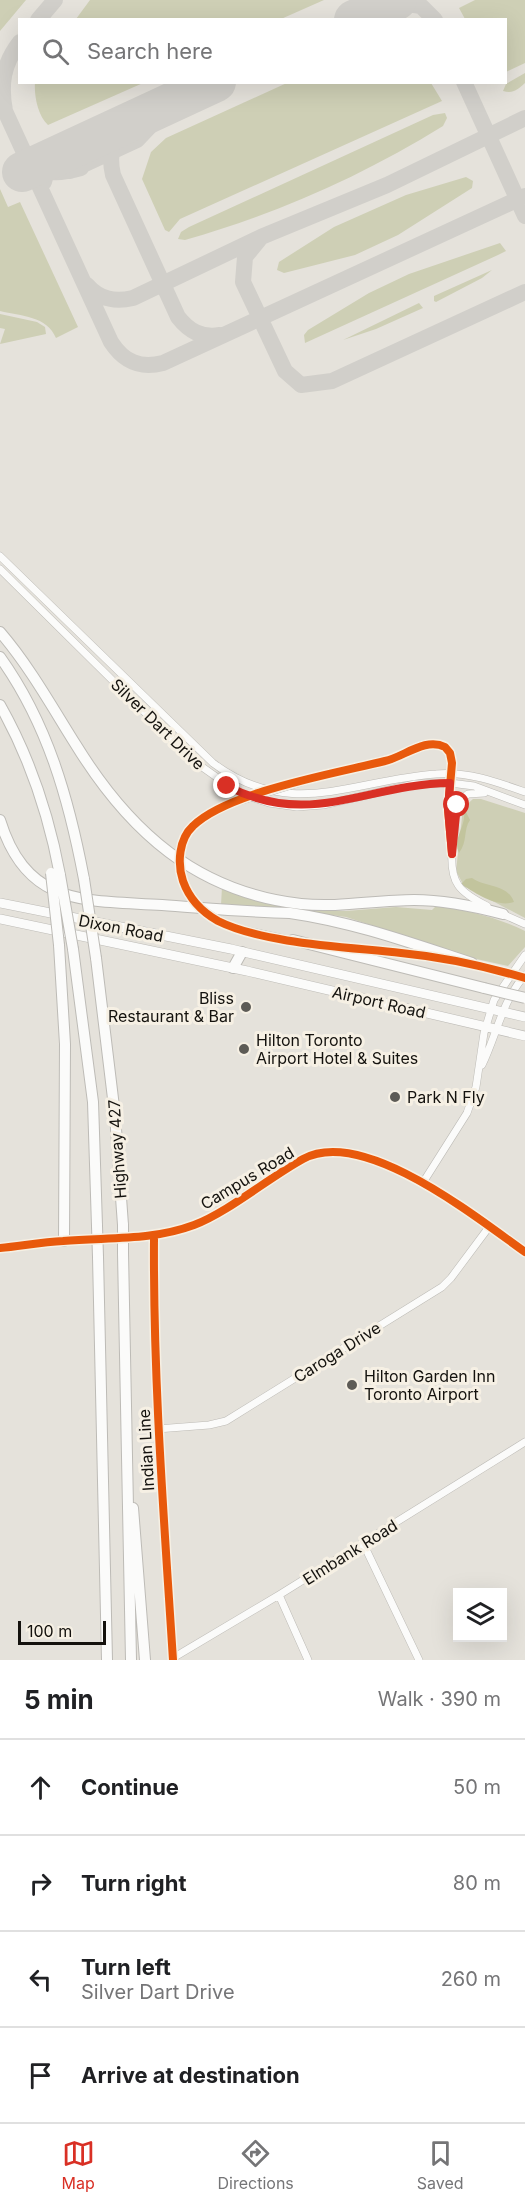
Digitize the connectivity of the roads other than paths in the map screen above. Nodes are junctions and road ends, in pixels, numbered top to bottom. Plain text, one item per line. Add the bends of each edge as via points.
1 (0, 556) edge
2 (0, 569) edge
3 (0, 632) edge
4 (0, 657) edge
5 (105, 658) junction
6 (97, 665) junction
7 (0, 705) edge
8 (451, 774) junction
9 (450, 783) junction
10 (525, 792) edge
11 (492, 794) junction
12 (525, 805) edge
13 (0, 820) edge
14 (452, 854) junction
15 (55, 874) junction
16 (0, 903) edge
17 (503, 914) junction
18 (0, 919) edge
19 (525, 924) edge
20 (293, 940) junction
21 (242, 952) junction
22 (525, 955) edge
23 (471, 963) junction
24 (233, 968) junction
25 (525, 976) edge
26 (525, 998) edge
27 (491, 1009) junction
28 (502, 1012) junction
29 (525, 1017) edge
30 (486, 1026) junction
31 (497, 1029) junction
32 (525, 1036) edge
33 (481, 1067) junction
34 (424, 1181) junction
35 (489, 1227) junction
36 (153, 1237) junction
37 (64, 1241) junction
38 (0, 1248) edge
39 (525, 1252) edge
40 (158, 1429) junction
41 (126, 1438) junction
42 (525, 1442) edge
43 (363, 1543) junction
44 (279, 1595) junction
45 (173, 1659) edge
46 (107, 1660) edge
47 (131, 1660) edge
48 (145, 1660) edge
49 (308, 1660) edge
50 (419, 1660) edge

1 - 5 street, Silver Dart Drive
2 - 6 street, Silver Dart Drive
3 - 17 highway via 134,825 207,877 249,893 300,904 346,906 412,900 448,902
4 - 41 highway, Highway 427, bridge via 28,702 51,751 66,797 84,879 115,1115 123,1225
5 - 6 street
5 - 8 street, Silver Dart Drive via 213,763 238,780 261,788 304,794
6 - 9 street, Silver Dart Drive via 195,762 227,786 254,799 291,806 324,805 414,784
7 - 15 highway, Highway 427 via 28,763 50,827
8 - 9 street
8 - 10 street, Silver Dart Drive via 493,781
8 - 20 street, bridge via 450,753 445,747 423,746 386,761 335,771 233,802 199,820 185,836 180,856 188,893 207,915 249,931
9 - 11 street, Silver Dart Drive via 474,786
9 - 14 street
11 - 12 street, Silver Dart Drive
11 - 14 street via 473,792 460,801
13 - 23 highway via 14,856 38,879 69,897 101,903 322,918
14 - 17 street via 451,870 458,886 476,901
15 - 37 highway, bridge via 65,1044
15 - 46 highway, Highway 427, bridge via 73,949 93,1102
16 - 21 main road, Dixon Road
17 - 19 street
18 - 24 main road, Dixon Road
20 - 23 street
20 - 26 highway, bridge
21 - 24 highway
21 - 27 main road, Airport Road
22 - 27 street
23 - 25 street, bridge
24 - 30 main road, Airport Road
25 - 28 street via 513,989
27 - 28 main road, Airport Road
27 - 30 street
28 - 29 main road, Airport Road
28 - 31 street
30 - 31 main road, Airport Road
30 - 33 street
31 - 32 main road, Airport Road
31 - 33 street
33 - 34 street via 467,1113
34 - 35 street, Campus Road
34 - 36 street, Campus Road via 343,1151 325,1151 304,1158 196,1224
35 - 39 street, Campus Road
35 - 40 street, Caroga Drive via 441,1287 226,1420
36 - 37 street, Campus Road
36 - 40 street, Indian Line
37 - 38 street, Campus Road
40 - 45 street, Indian Line
41 - 47 highway, Highway 427
41 - 48 highway
42 - 43 street, Elmbank Road
43 - 44 street, Elmbank Road
43 - 50 street
44 - 45 street, Elmbank Road
44 - 49 street

